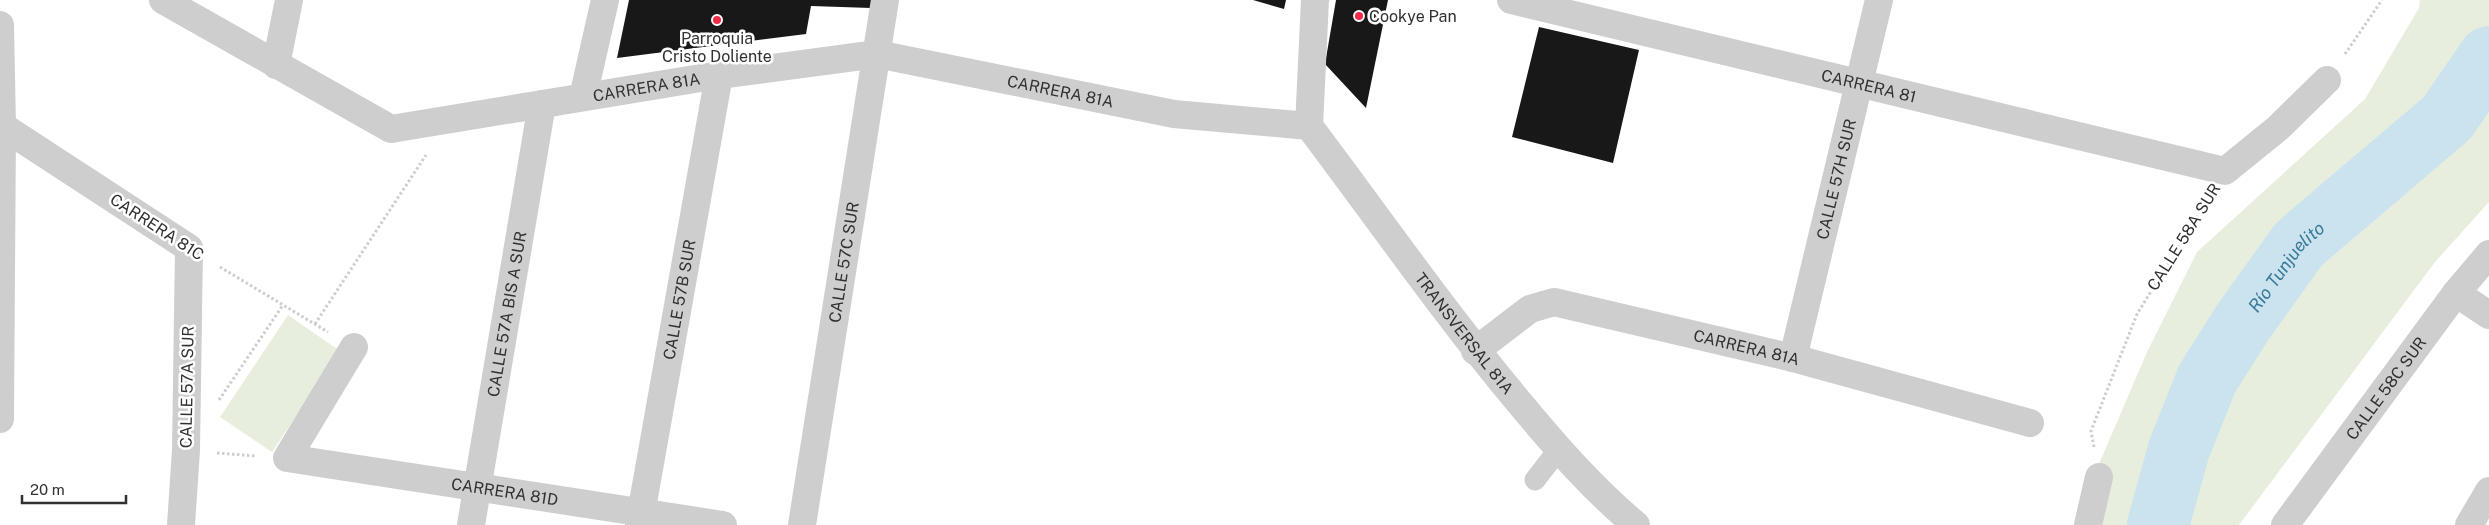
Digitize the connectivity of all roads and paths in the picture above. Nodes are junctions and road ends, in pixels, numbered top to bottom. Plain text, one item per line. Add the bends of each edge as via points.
1 (163, 0) edge
2 (289, 0) edge
3 (605, 0) edge
4 (885, 0) edge
5 (1315, 0) edge
6 (1511, 0) edge
7 (1879, 0) edge
8 (2382, 0) edge
9 (0, 25) edge
10 (877, 54) junction
11 (276, 65) junction
12 (719, 75) junction
13 (2327, 80) joint
14 (1859, 83) junction
15 (583, 97) junction
16 (542, 104) junction
17 (450, 119) junction
18 (2, 126) junction
19 (1309, 126) junction
20 (2225, 171) junction
21 (189, 248) junction
22 (2489, 254) edge
23 (2456, 293) junction
24 (283, 304) junction
25 (2489, 315) edge
26 (354, 348) dead end
27 (1475, 350) junction
28 (1793, 358) junction
29 (218, 402) dead end
30 (0, 419) edge
31 (2030, 423) dead end
32 (186, 450) junction
33 (1559, 450) junction
34 (286, 458) junction
35 (2099, 477) joint
36 (1535, 480) dead end
37 (478, 486) junction
38 (2489, 491) edge
39 (640, 518) edge
40 (181, 525) edge
41 (471, 525) edge
42 (723, 525) edge
43 (802, 525) edge
44 (1636, 525) edge
45 (2088, 525) edge
46 (2285, 525) edge
47 (2469, 525) edge

1 - 11 street, CARRERA 81A
2 - 11 street
3 - 15 street
4 - 10 street, CALLE 57C SUR
5 - 19 street
6 - 14 street, CARRERA 81
7 - 14 street, CALLE 57H SUR
8 - 13 path
9 - 18 street
10 - 12 street, CARRERA 81A
10 - 19 street, CARRERA 81A via 1174,114
10 - 43 street, CALLE 57C SUR
11 - 17 street, CARRERA 81A via 390,129
12 - 15 street, CARRERA 81A
12 - 39 street, CALLE 57B SUR
13 - 20 street, CALLE 58A SUR via 2278,128
14 - 20 street, CARRERA 81
14 - 28 street, CALLE 57H SUR
15 - 16 street, CARRERA 81A
16 - 17 street, CARRERA 81A
16 - 37 street, CALLE 57A BIS A SUR
17 - 24 path, CARRERA 81C via 315,324
18 - 21 street, CARRERA 81C
18 - 30 street
19 - 27 street, TRANSVERSAL 81A
20 - 35 path, CALLE 58A SUR via 2137,314 2092,431
21 - 24 path, CARRERA 81C
21 - 32 street, CALLE 57A SUR
22 - 23 street, CALLE 58C SUR
23 - 25 street
23 - 46 street, CALLE 58C SUR
24 - 29 path
26 - 34 street
27 - 28 street, CARRERA 81A via 1530,309 1554,302
27 - 33 street, TRANSVERSAL 81A
28 - 31 street, CARRERA 81A
32 - 34 path
32 - 40 street, CALLE 57A SUR
33 - 36 lane
33 - 44 street, TRANSVERSAL 81A
34 - 37 street, CARRERA 81D
35 - 45 street
37 - 39 street, CARRERA 81D
37 - 41 street, CALLE 57A BIS A SUR
38 - 47 street
39 - 42 street, CARRERA 81D

